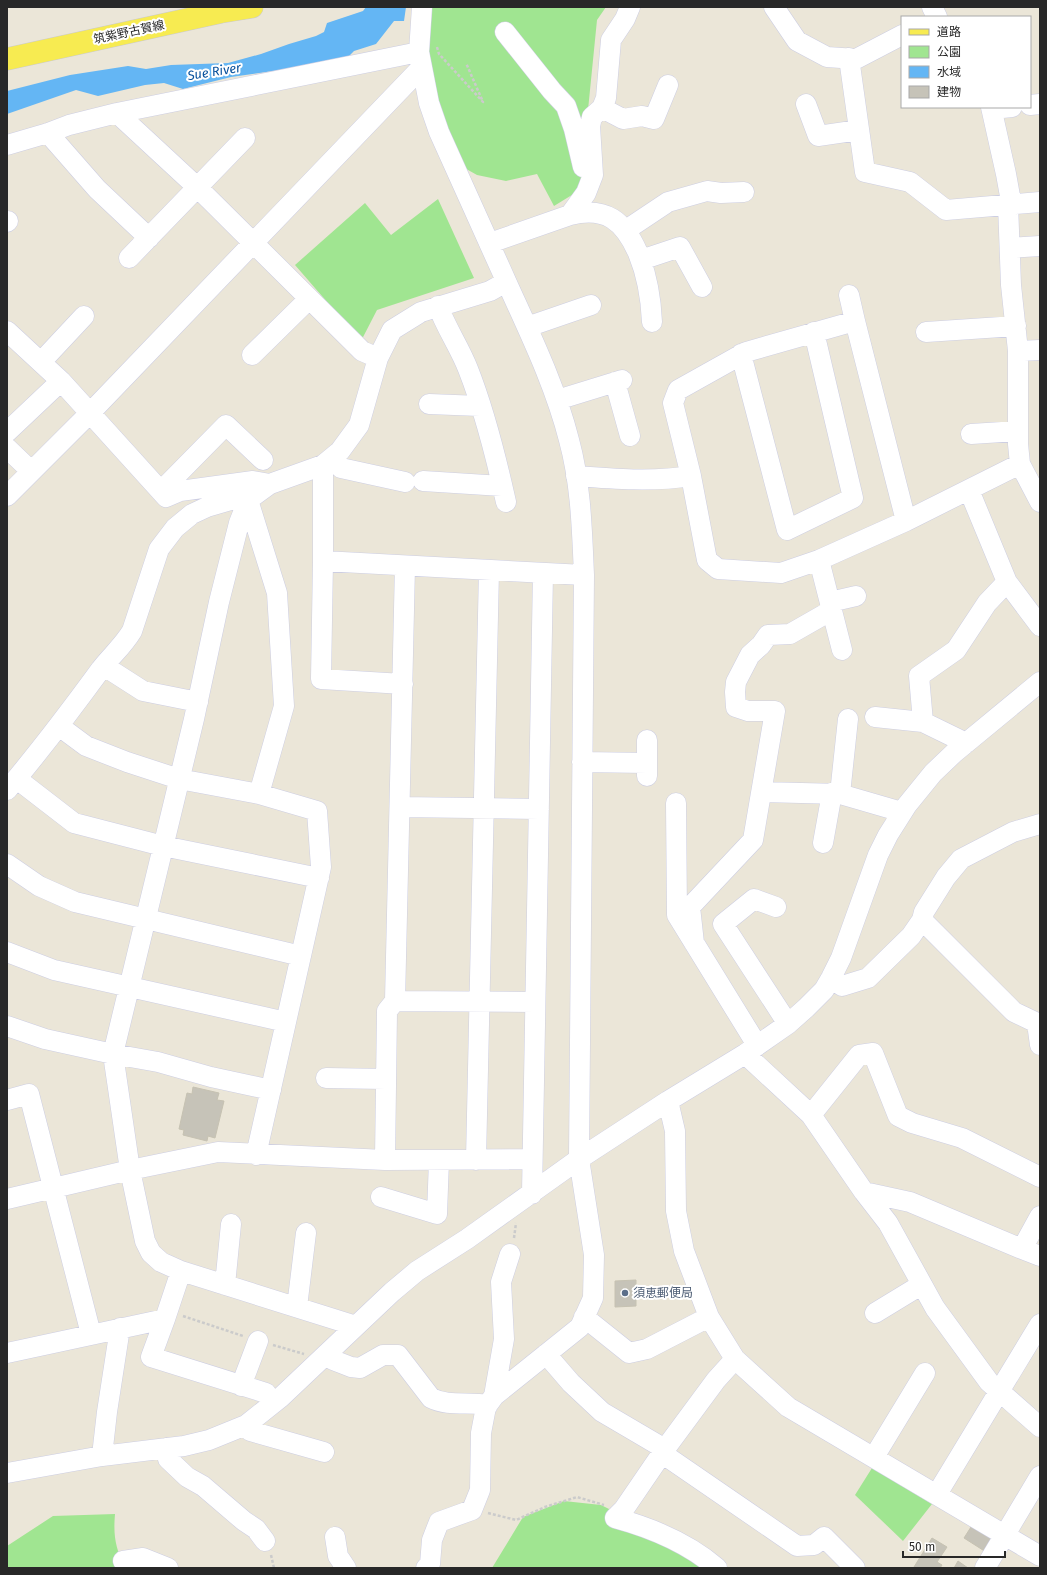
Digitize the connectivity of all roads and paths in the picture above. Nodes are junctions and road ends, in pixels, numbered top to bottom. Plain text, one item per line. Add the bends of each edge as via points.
1 (252, 7) edge
2 (422, 7) edge
3 (630, 7) edge
4 (774, 7) edge
5 (505, 32) dead end
6 (901, 35) edge
7 (12, 53) edge
8 (425, 54) junction
9 (849, 58) junction
10 (466, 63) dead end
11 (668, 85) dead end
12 (806, 104) dead end
13 (602, 108) junction
14 (991, 108) edge
15 (117, 113) junction
16 (859, 130) junction
17 (48, 133) junction
18 (245, 138) dead end
19 (7, 145) edge
20 (198, 188) junction
21 (588, 188) junction
22 (744, 192) dead end
23 (1040, 202) edge
24 (1008, 204) junction
25 (570, 215) junction
26 (626, 230) junction
27 (149, 238) junction
28 (253, 243) junction
29 (490, 243) junction
30 (1040, 246) edge
31 (1010, 248) junction
32 (129, 258) dead end
33 (641, 260) junction
34 (506, 282) junction
35 (702, 287) dead end
36 (849, 295) dead end
37 (309, 298) junction
38 (591, 305) dead end
39 (438, 306) junction
40 (84, 316) dead end
41 (855, 321) junction
42 (652, 322) dead end
43 (1016, 326) junction
44 (527, 327) junction
45 (7, 331) edge
46 (814, 332) junction
47 (926, 332) dead end
48 (1040, 350) edge
49 (1018, 351) junction
50 (741, 354) junction
51 (252, 355) dead end
52 (378, 358) junction
53 (41, 362) junction
54 (61, 381) junction
55 (557, 400) junction
56 (429, 404) dead end
57 (480, 406) junction
58 (90, 413) junction
59 (1018, 431) junction
60 (7, 432) edge
61 (971, 434) dead end
62 (630, 436) dead end
63 (7, 448) edge
64 (263, 460) dead end
65 (327, 461) junction
66 (1020, 464) junction
67 (31, 471) junction
68 (576, 476) junction
69 (691, 476) junction
70 (270, 484) junction
71 (969, 490) junction
72 (161, 491) junction
73 (7, 496) edge
74 (248, 500) junction
75 (1040, 502) edge
76 (906, 521) junction
77 (819, 560) junction
78 (324, 561) junction
79 (405, 566) junction
80 (489, 570) junction
81 (543, 573) junction
82 (584, 575) junction
83 (1007, 582) junction
84 (856, 596) dead end
85 (831, 606) junction
86 (1040, 626) edge
87 (842, 650) dead end
88 (104, 666) junction
89 (1040, 682) edge
90 (403, 684) junction
91 (198, 702) junction
92 (875, 716) dead end
93 (848, 719) dead end
94 (923, 722) junction
95 (59, 726) junction
96 (647, 740) dead end
97 (966, 743) junction
98 (582, 762) junction
99 (179, 779) junction
100 (12, 784) edge
101 (762, 792) junction
102 (259, 794) junction
103 (836, 794) junction
104 (676, 803) dead end
105 (400, 807) junction
106 (484, 809) junction
107 (539, 809) junction
108 (902, 812) junction
109 (1040, 824) edge
110 (1013, 832) junction
111 (1040, 840) edge
112 (823, 843) dead end
113 (163, 846) junction
114 (7, 864) edge
115 (319, 878) junction
116 (776, 907) dead end
117 (146, 918) junction
118 (922, 920) junction
119 (694, 943) junction
120 (7, 952) edge
121 (301, 956) junction
122 (831, 978) junction
123 (129, 986) junction
124 (395, 1001) junction
125 (479, 1002) junction
126 (535, 1002) junction
127 (1038, 1019) edge
128 (286, 1022) junction
129 (788, 1024) junction
130 (7, 1026) edge
131 (1040, 1044) edge
132 (751, 1050) junction
133 (112, 1054) junction
134 (326, 1078) dead end
135 (386, 1078) junction
136 (271, 1090) junction
137 (7, 1100) edge
138 (668, 1101) junction
139 (811, 1115) junction
140 (256, 1155) junction
141 (532, 1159) junction
142 (579, 1159) junction
143 (386, 1160) junction
144 (439, 1160) junction
145 (476, 1160) junction
146 (130, 1170) junction
147 (1040, 1177) edge
148 (54, 1188) junction
149 (864, 1192) junction
150 (381, 1197) dead end
151 (526, 1198) junction
152 (7, 1199) edge
153 (1040, 1216) edge
154 (231, 1224) dead end
155 (306, 1234) dead end
156 (1031, 1253) edge
157 (510, 1254) joint
158 (181, 1271) junction
159 (225, 1285) junction
160 (921, 1285) junction
161 (297, 1307) junction
162 (875, 1313) dead end
163 (166, 1315) junction
164 (584, 1317) junction
165 (709, 1317) junction
166 (1040, 1324) edge
167 (356, 1326) junction
168 (120, 1328) junction
169 (91, 1334) junction
170 (258, 1341) junction
171 (8, 1349) edge
172 (318, 1354) junction
173 (546, 1354) junction
174 (735, 1358) junction
175 (925, 1372) dead end
176 (241, 1386) junction
177 (999, 1390) junction
178 (266, 1393) dead end
179 (491, 1400) junction
180 (246, 1425) junction
181 (1040, 1427) edge
182 (166, 1448) junction
183 (324, 1452) dead end
184 (664, 1452) junction
185 (102, 1456) junction
186 (874, 1457) junction
187 (7, 1473) edge
188 (1040, 1476) edge
189 (937, 1494) junction
190 (624, 1509) junction
191 (472, 1510) junction
192 (1006, 1535) junction
193 (334, 1538) dead end
194 (265, 1541) dead end
195 (1040, 1556) edge
196 (123, 1561) dead end
197 (168, 1568) edge
198 (346, 1568) edge
199 (426, 1568) edge
200 (717, 1568) edge
201 (855, 1568) edge
202 (985, 1568) edge

1 - 7 main road, 筑紫野古賀線
2 - 8 street
3 - 13 street via 611,40 606,98
4 - 9 street via 797,41 827,57
5 - 21 street via 566,106
6 - 9 street via 856,59
8 - 10 path via 439,54 483,102
8 - 15 street
8 - 28 street
8 - 29 street via 429,103 439,132
9 - 16 street
11 - 13 street via 654,119 642,116 623,119
12 - 16 street via 818,136
13 - 21 street via 592,118 590,126 593,175
14 - 24 street via 1010,196
15 - 17 street
15 - 20 street
16 - 24 street via 865,172 910,182 946,210
17 - 19 street
17 - 27 street via 97,189
18 - 20 street
20 - 27 street
20 - 28 street
21 - 25 street
22 - 26 street via 707,191 668,202
23 - 24 street
24 - 31 street
25 - 26 street via 583,212 598,214 612,218
25 - 29 street
26 - 33 street
27 - 32 street
28 - 37 street
28 - 58 street
29 - 34 street
30 - 31 street
31 - 43 street
33 - 35 street via 680,247
33 - 42 street via 652,305
34 - 39 street via 490,291
34 - 44 street
36 - 41 street
37 - 51 street
37 - 52 street via 362,351
38 - 44 street
39 - 52 street via 421,312 392,330
39 - 57 street via 468,369
40 - 53 street
41 - 46 street
41 - 76 street
43 - 47 street
43 - 49 street
44 - 55 street
45 - 53 street
46 - 50 street
46 - 50 street via 853,498 787,530
48 - 49 street
49 - 59 street
50 - 69 street via 678,390 673,403
52 - 65 street via 359,425 340,451
53 - 54 street
54 - 58 street
54 - 60 street
55 - 62 street via 618,382
55 - 68 street
56 - 57 street
57 - 65 street via 491,438 504,494 414,482 341,468
58 - 67 street
58 - 72 street
59 - 61 street
59 - 66 street
63 - 67 street
64 - 72 street via 226,425
65 - 70 street
65 - 78 street
66 - 71 street
66 - 75 street
67 - 73 street
68 - 69 street via 612,479
68 - 82 street
69 - 77 street via 707,560 718,569 780,573
70 - 72 street via 253,480 180,491 166,498
70 - 74 street
71 - 76 street
71 - 83 street
74 - 88 street via 231,500 207,506 175,528 159,549 132,631 125,643
74 - 91 street via 239,523 219,602
74 - 102 street via 277,593 284,706
76 - 77 street
77 - 85 street
78 - 79 street
78 - 90 street via 321,679
79 - 80 street
79 - 90 street
80 - 81 street
80 - 106 street
81 - 82 street
81 - 107 street
82 - 98 street
83 - 86 street
83 - 94 street via 987,603 956,650 919,676
84 - 85 street
85 - 87 street
85 - 101 street via 790,634 768,635 750,655 736,682 736,707 748,711 775,711
88 - 91 street via 143,691
88 - 95 street
89 - 97 street
90 - 105 street
91 - 99 street
92 - 94 street
93 - 103 street
94 - 97 street
95 - 99 street via 86,746
95 - 100 street
96 - 98 street via 647,770
97 - 108 street via 933,773
98 - 142 street
99 - 102 street
99 - 113 street
100 - 113 street via 74,822
101 - 103 street
101 - 119 street via 753,840 690,907
102 - 115 street via 317,811 321,867
103 - 108 street
103 - 112 street
104 - 119 street via 677,915
105 - 106 street
105 - 124 street
106 - 107 street
106 - 125 street
107 - 126 street
108 - 122 street via 878,855 841,958
109 - 110 street
110 - 111 street
110 - 118 street via 961,859 946,877 924,912
113 - 115 street
113 - 117 street
114 - 117 street via 39,886 75,902
115 - 121 street
116 - 129 street via 754,899 723,924
117 - 121 street
117 - 123 street
118 - 122 street via 911,936 868,978 842,986
118 - 127 street via 1014,1012
119 - 132 street
120 - 123 street via 54,970
121 - 128 street
122 - 129 street via 824,990
123 - 128 street
123 - 133 street
124 - 125 street
124 - 135 street via 387,1011
125 - 126 street
125 - 145 street
126 - 141 street
127 - 131 street
128 - 136 street
129 - 132 street
130 - 133 street via 45,1039
132 - 138 street
132 - 139 street
133 - 136 street via 158,1062
133 - 146 street
134 - 135 street
135 - 143 street
136 - 140 street
137 - 148 street via 29,1094
138 - 142 street
138 - 165 street via 674,1131 676,1211 684,1251
139 - 147 street via 859,1055 873,1053 898,1116 912,1123 962,1138
139 - 149 street
140 - 143 street
140 - 146 street via 218,1152
141 - 145 street
141 - 151 street
142 - 151 street
142 - 164 street via 594,1255 593,1298
143 - 144 street
144 - 145 street
144 - 150 street via 436,1214
146 - 148 street
146 - 158 street via 145,1241 151,1253 161,1262
148 - 152 street
148 - 169 street
149 - 156 street via 910,1202
149 - 160 street via 888,1223
151 - 157 path
151 - 167 street via 417,1271
153 - 156 street
154 - 159 street
155 - 161 street
157 - 179 street via 501,1282 504,1340
158 - 159 street
158 - 163 street
159 - 161 street
160 - 162 street
160 - 177 street via 989,1382
161 - 167 street
163 - 168 street
163 - 170 path
163 - 176 street via 151,1357
164 - 165 street via 630,1354 647,1349
164 - 173 street via 580,1327
165 - 174 street
166 - 177 street
167 - 172 street
168 - 169 street
168 - 185 street
169 - 171 street
170 - 172 path
170 - 176 street
172 - 179 street via 360,1368 383,1355 398,1355 431,1398 439,1402 479,1403
172 - 180 street via 280,1398
173 - 179 street
173 - 184 street via 571,1383 602,1412
174 - 184 street
174 - 186 street via 788,1407
175 - 186 street
176 - 178 street
177 - 181 street
177 - 189 street
179 - 191 street via 486,1407 481,1433 480,1490
180 - 182 street via 209,1440
180 - 183 street via 250,1431
182 - 185 street
182 - 194 street via 168,1459 187,1477 203,1486 256,1529
184 - 190 street
184 - 201 street via 797,1546 814,1545 824,1537
185 - 187 street
186 - 189 street
188 - 192 street
189 - 192 street
190 - 191 path via 577,1497 516,1520
190 - 200 street via 616,1518 641,1525 678,1541
191 - 199 street via 439,1522 432,1540 430,1564
192 - 195 street
192 - 202 street
193 - 198 street via 338,1556
196 - 197 street via 143,1558

